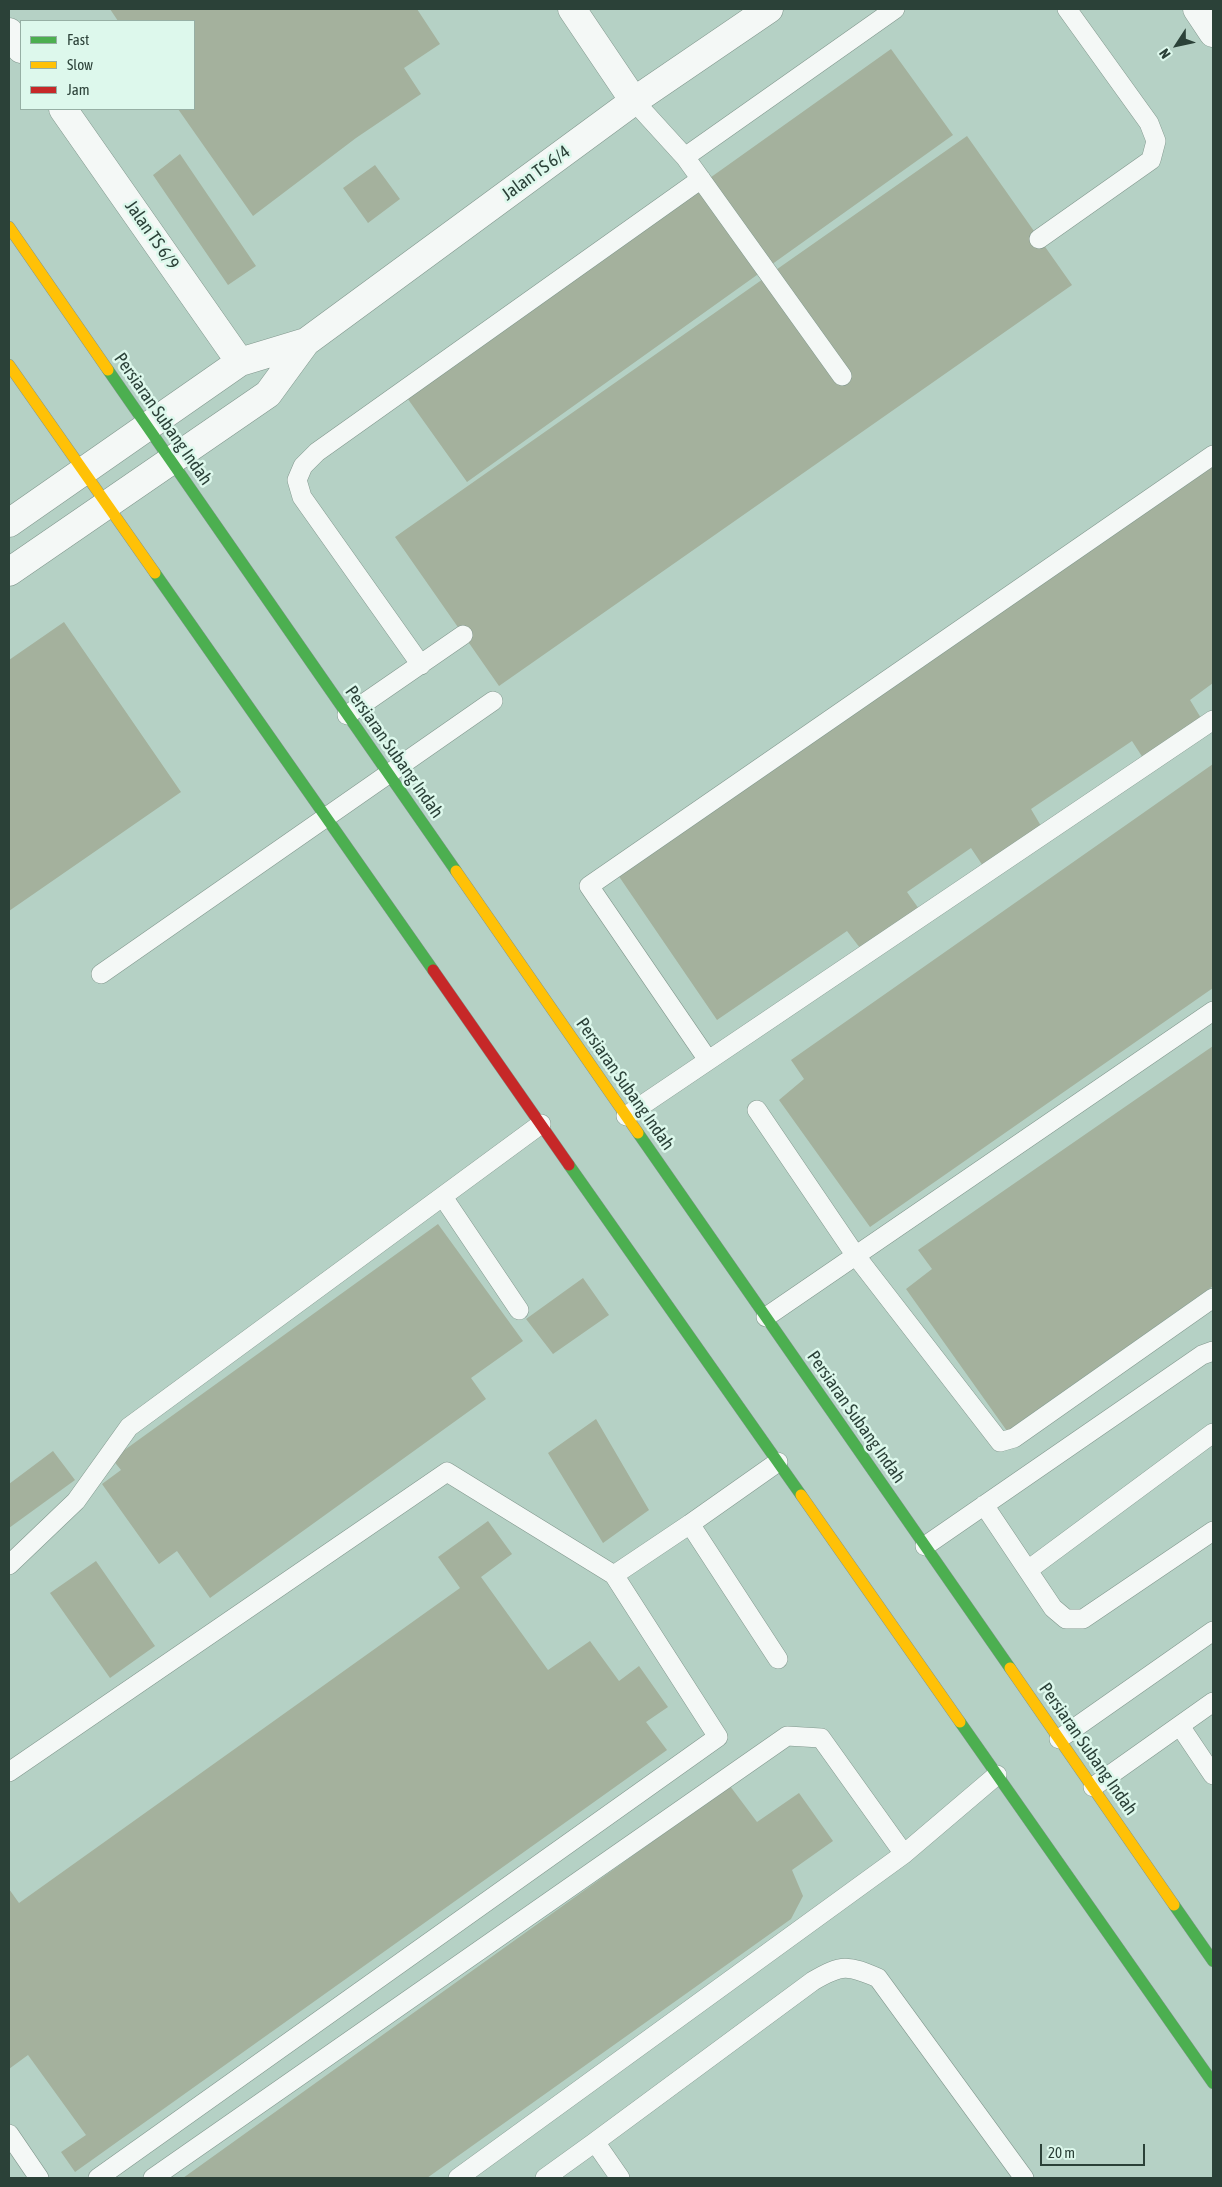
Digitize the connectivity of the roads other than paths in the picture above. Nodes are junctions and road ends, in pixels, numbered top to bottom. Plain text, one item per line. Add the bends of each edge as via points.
1 (572, 9) edge
2 (768, 9) edge
3 (895, 9) edge
4 (1067, 9) edge
5 (1197, 9) edge
6 (9, 32) edge
7 (1213, 33) edge
8 (20, 48) edge
9 (634, 101) junction
10 (64, 110) edge
11 (685, 157) junction
12 (701, 179) junction
13 (9, 227) edge
14 (1040, 239) dead end
15 (306, 342) junction
16 (240, 362) junction
17 (9, 365) edge
18 (842, 376) dead end
19 (148, 427) junction
20 (1213, 455) edge
21 (170, 460) junction
22 (83, 471) junction
23 (108, 505) junction
24 (10, 520) edge
25 (9, 572) edge
26 (463, 635) dead end
27 (420, 665) junction
28 (493, 701) dead end
29 (347, 716) junction
30 (1213, 720) edge
31 (388, 774) junction
32 (326, 817) junction
33 (101, 974) dead end
34 (1213, 1012) edge
35 (708, 1060) junction
36 (757, 1110) dead end
37 (626, 1116) junction
38 (541, 1124) junction
39 (443, 1197) junction
40 (856, 1256) junction
41 (1213, 1298) edge
42 (519, 1310) dead end
43 (766, 1317) junction
44 (1213, 1351) edge
45 (1213, 1433) edge
46 (778, 1462) junction
47 (984, 1505) junction
48 (690, 1524) junction
49 (1213, 1532) edge
50 (925, 1546) junction
51 (9, 1565) edge
52 (1028, 1570) junction
53 (614, 1574) junction
54 (1213, 1631) edge
55 (778, 1659) dead end
56 (1213, 1702) edge
57 (1180, 1726) junction
58 (1059, 1739) junction
59 (9, 1772) edge
60 (998, 1775) junction
61 (1213, 1775) edge
62 (1093, 1788) junction
63 (904, 1854) junction
64 (1213, 1961) edge
65 (1213, 2083) edge
66 (9, 2134) edge
67 (595, 2142) junction
68 (39, 2178) edge
69 (98, 2178) edge
70 (153, 2178) edge
71 (458, 2178) edge
72 (545, 2178) edge
73 (620, 2178) edge
74 (1024, 2178) edge

1 - 9 street
2 - 9 street, Jalan TS 6/4
3 - 11 lane
4 - 14 lane via 1149,123 1156,142 1151,160
5 - 7 street
6 - 8 street
9 - 11 lane
9 - 15 street, Jalan TS 6/4
10 - 16 street, Jalan TS 6/9
11 - 12 lane
12 - 18 lane
12 - 27 lane via 318,452 303,466 297,480 302,497
13 - 19 main road, Persiaran Subang Indah
15 - 16 street, Jalan TS 6/4
15 - 21 street, Jalan TS 6/4 via 268,394
16 - 19 street, Jalan TS 6/4
17 - 22 main road
19 - 21 main road, Persiaran Subang Indah
19 - 22 street, Jalan TS 6/4
20 - 35 lane via 589,886
21 - 23 street, Jalan TS 6/4
21 - 29 main road, Persiaran Subang Indah
22 - 23 main road
22 - 24 street, Jalan TS 6/4
23 - 25 street, Jalan TS 6/4
23 - 32 main road
26 - 27 lane
27 - 29 lane
28 - 31 lane
29 - 31 main road, Persiaran Subang Indah
30 - 35 lane
31 - 32 lane
31 - 37 main road, Persiaran Subang Indah
32 - 33 lane
32 - 38 main road
34 - 40 lane
35 - 37 lane
36 - 40 lane
37 - 43 main road, Persiaran Subang Indah
38 - 39 lane
38 - 46 main road
39 - 42 lane
39 - 51 lane via 129,1427 76,1501
40 - 41 lane via 1000,1442 1014,1438
40 - 43 lane
43 - 50 main road, Persiaran Subang Indah
44 - 47 lane via 1202,1355
45 - 52 lane
46 - 48 lane
46 - 60 main road
47 - 50 lane
47 - 52 lane
48 - 53 lane
48 - 55 lane
49 - 52 lane via 1083,1619 1066,1618 1054,1608
50 - 58 main road, Persiaran Subang Indah
53 - 59 lane via 447,1472
53 - 69 lane via 718,1737
54 - 58 lane
56 - 57 lane
57 - 61 lane
57 - 62 lane
58 - 62 main road, Persiaran Subang Indah
60 - 63 lane
60 - 65 main road
62 - 64 main road, Persiaran Subang Indah
63 - 70 lane via 821,1738 787,1736
63 - 71 lane
66 - 68 lane
67 - 72 lane
67 - 73 lane
67 - 74 lane via 813,1981 834,1969 856,1969 878,1978

